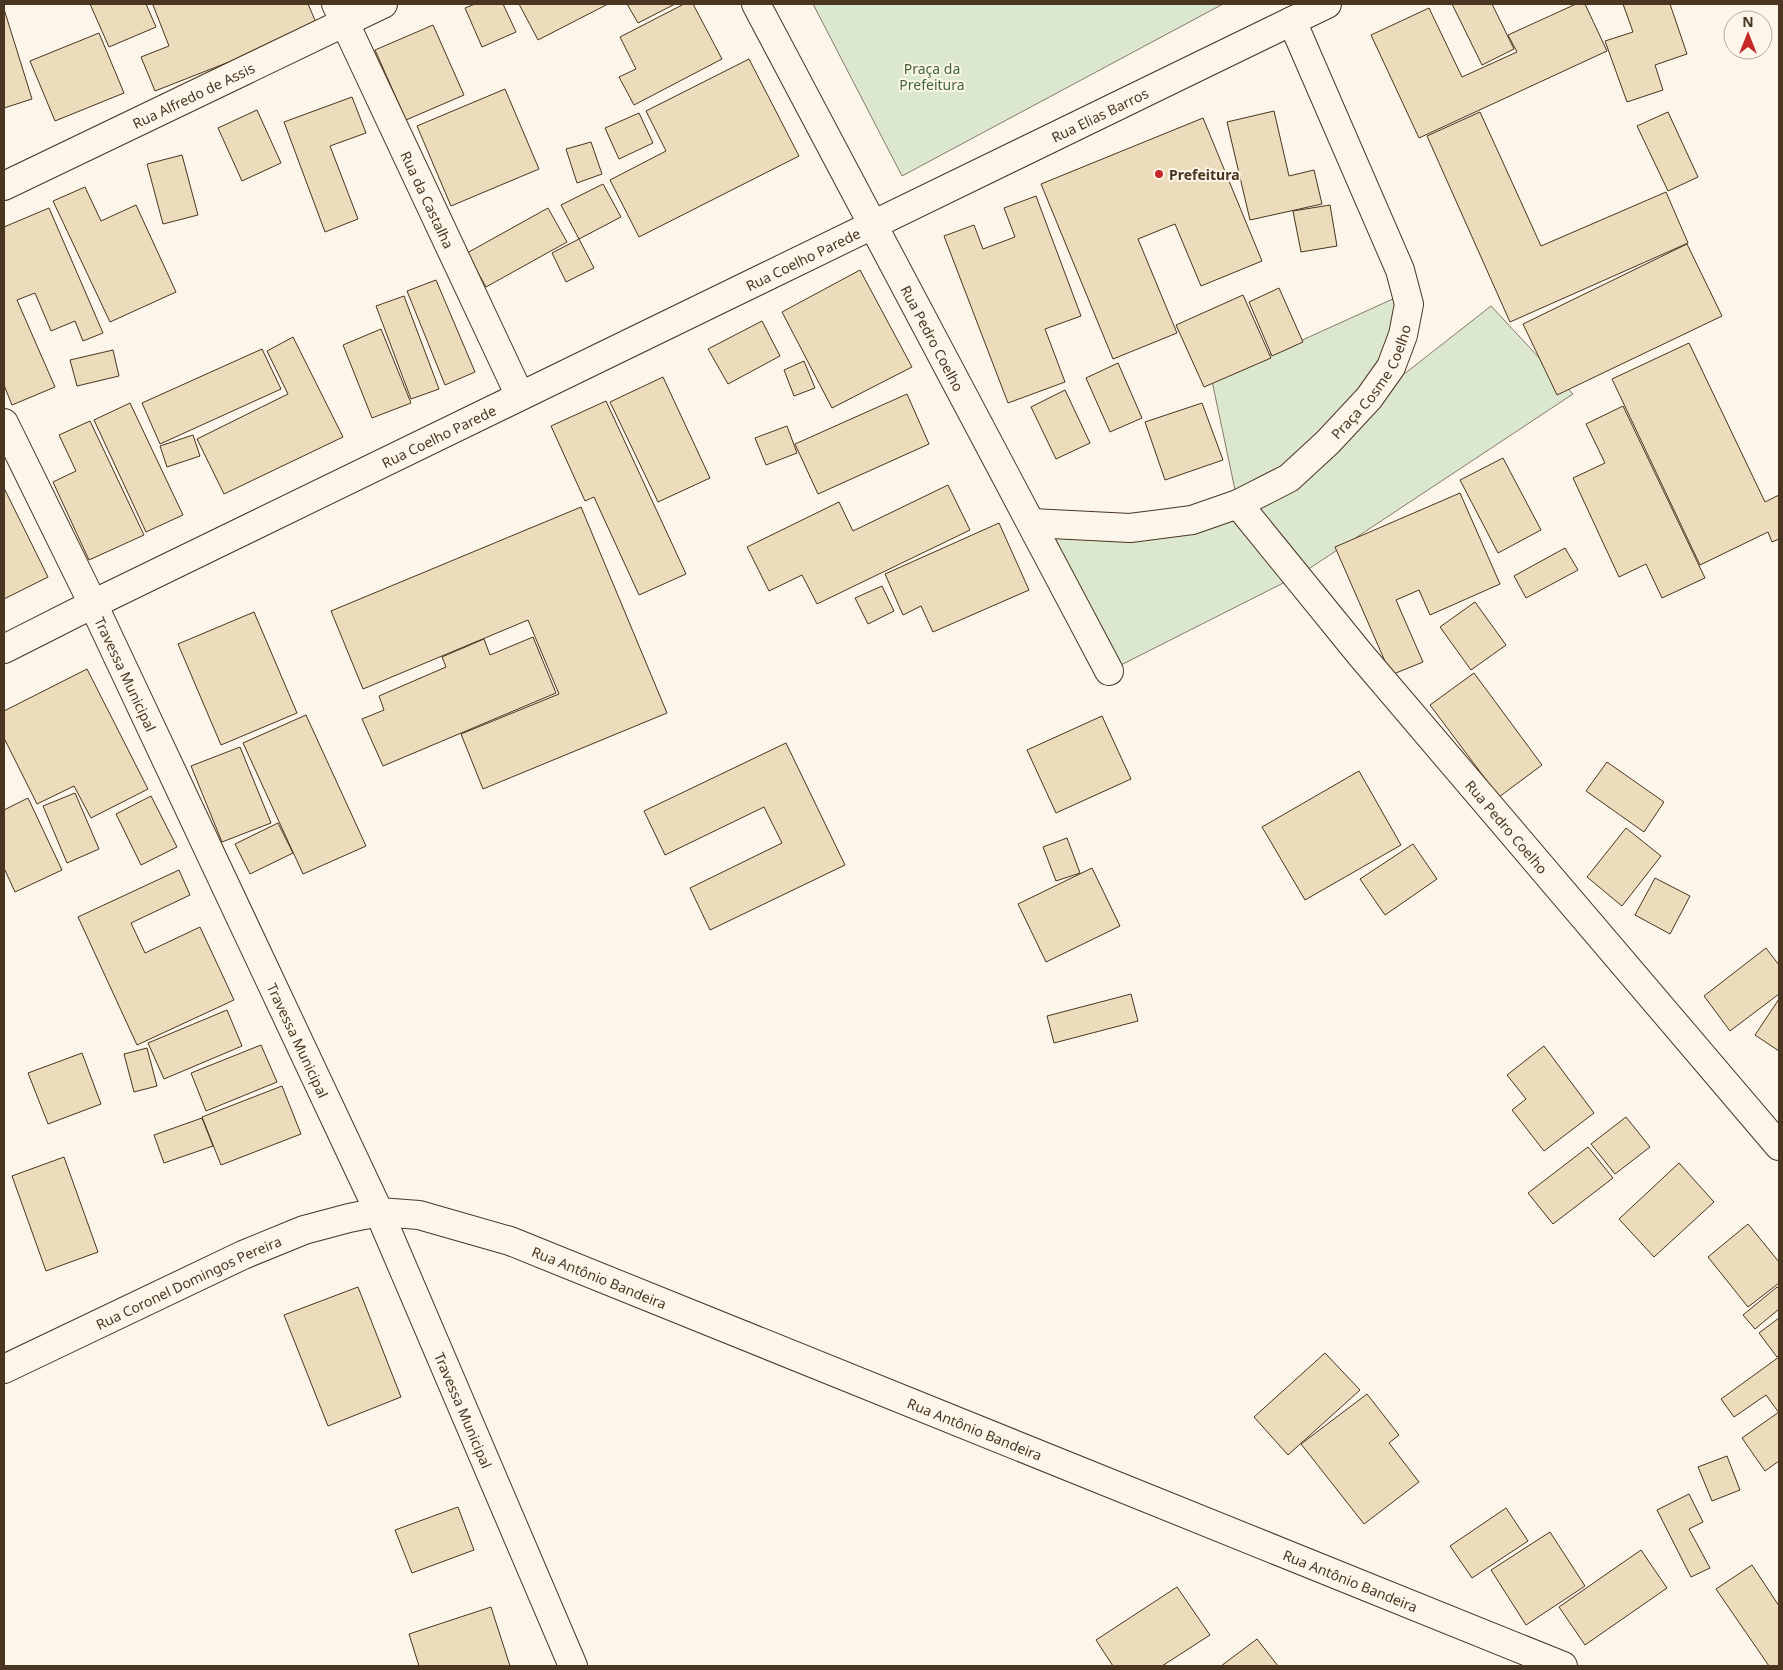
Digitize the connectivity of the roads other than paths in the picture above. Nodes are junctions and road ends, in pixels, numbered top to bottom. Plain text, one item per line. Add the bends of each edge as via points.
1 (383, 4) edge
2 (756, 4) edge
3 (1327, 4) edge
4 (340, 13) edge
5 (1292, 21) junction
6 (4, 186) edge
7 (872, 224) junction
8 (520, 396) junction
9 (4, 423) edge
10 (1238, 504) junction
11 (1032, 523) junction
12 (92, 604) junction
13 (4, 649) edge
14 (1109, 671) dead end
15 (1779, 1146) edge
16 (379, 1212) junction
17 (4, 1370) edge
18 (573, 1666) edge
19 (1563, 1666) edge

1 - 4 street, Rua Alfredo de Assis
2 - 7 street, Rua Pedro Coelho
3 - 5 street, Rua Elias Barros
4 - 6 street, Rua Alfredo de Assis
4 - 8 street, Rua da Castalha
5 - 7 street, Rua Elias Barros
5 - 10 street, Praça Cosme Coelho via 1382,224 1409,304 1403,335 1391,367 1369,398 1289,478
7 - 8 street, Rua Coelho Parede
7 - 11 street, Rua Pedro Coelho
8 - 12 street, Rua Coelho Parede
9 - 12 street, Travessa Municipal
10 - 11 street, Praça Cosme Coelho via 1192,520 1130,528
10 - 15 street, Rua Pedro Coelho via 1360,654
11 - 14 street, Rua Pedro Coelho
12 - 13 street, Rua Coelho Parede
12 - 16 street, Travessa Municipal
16 - 17 street, Rua Coronel Domingos Pereira via 304,1230 243,1255
16 - 18 street, Travessa Municipal
16 - 19 street, Rua Antônio Bandeira via 419,1215 510,1240

